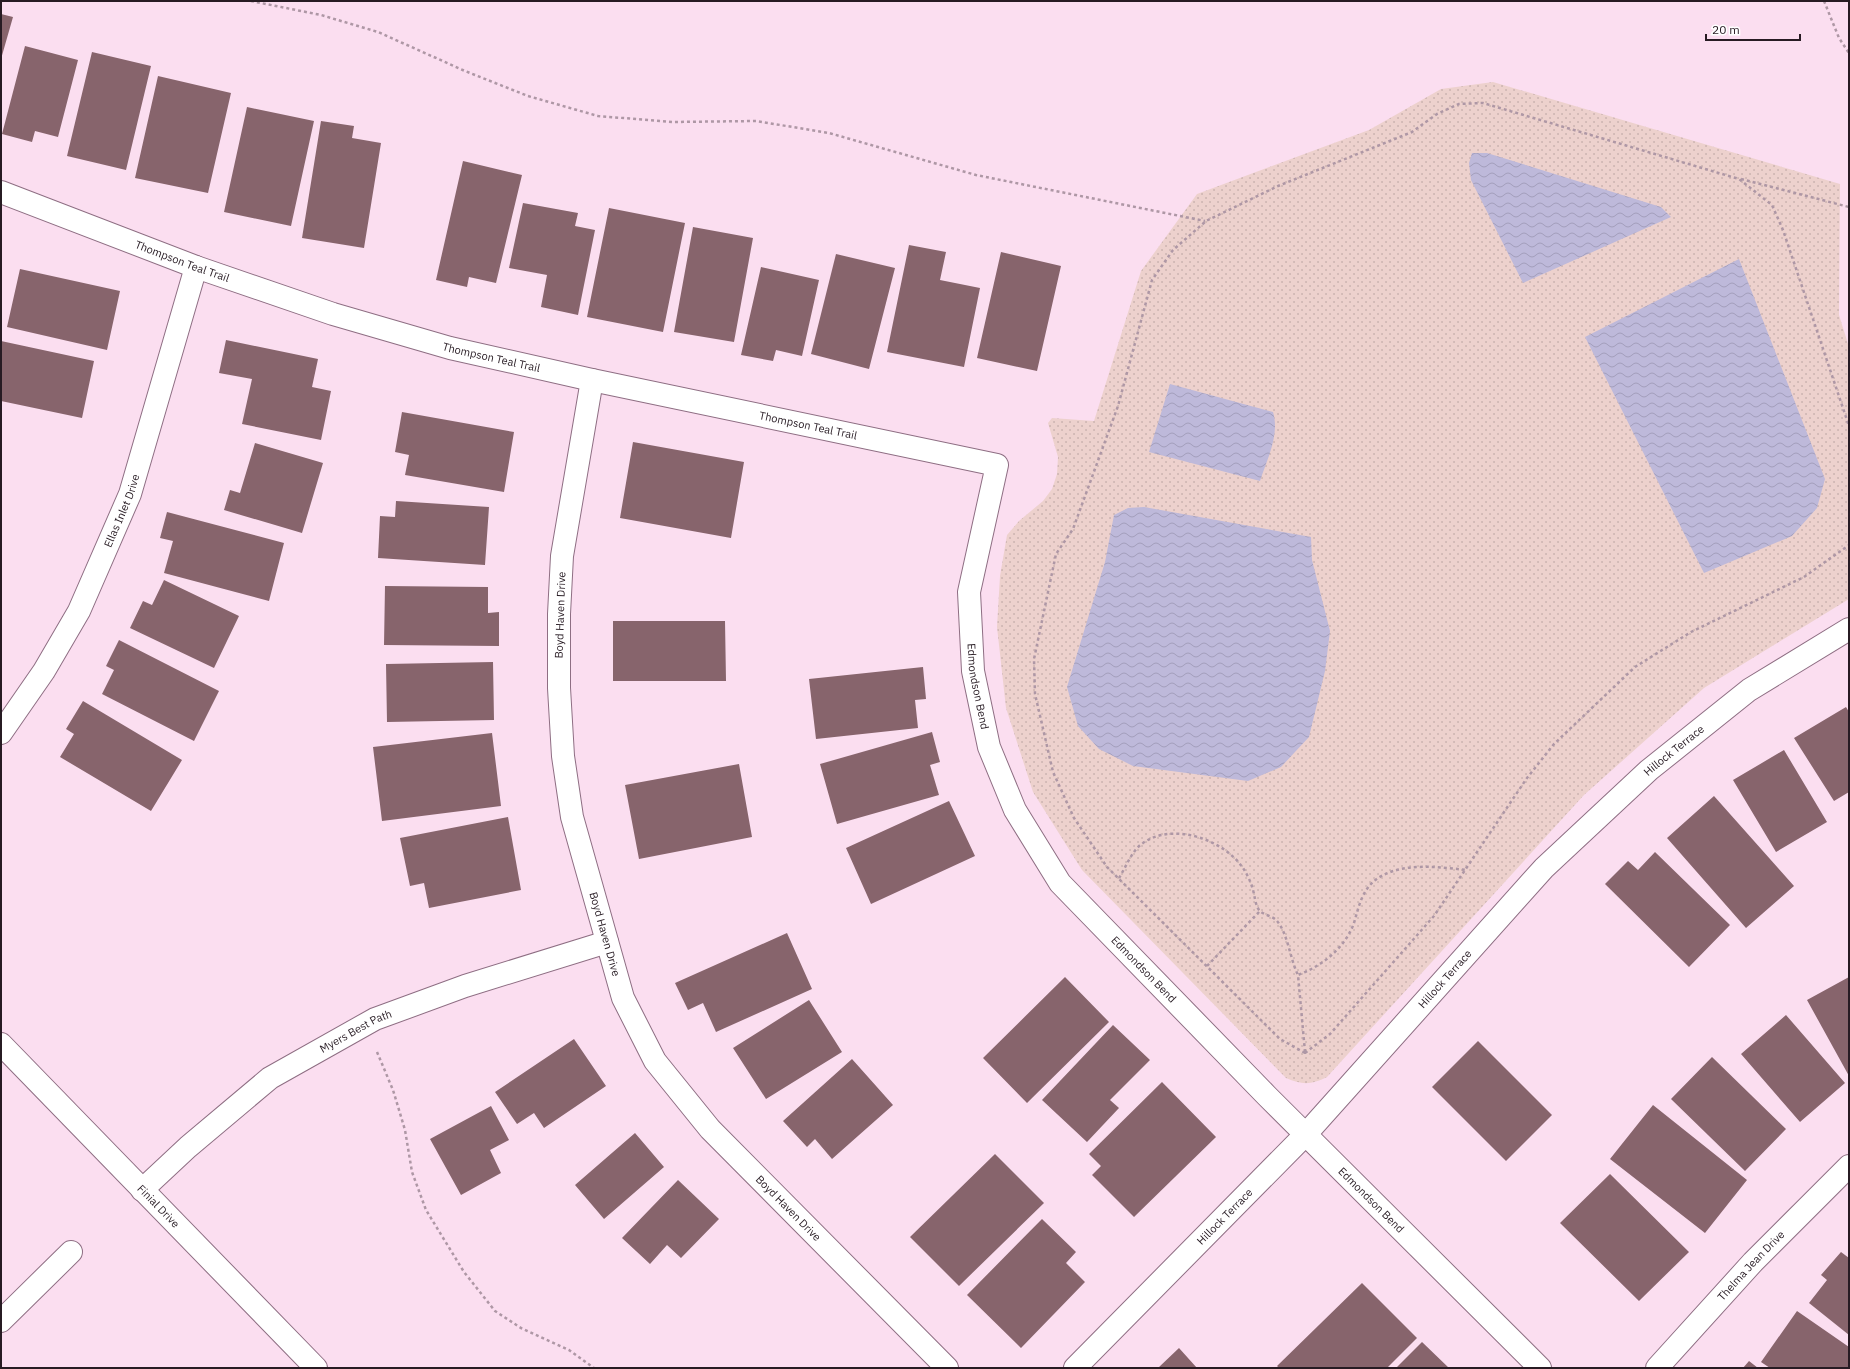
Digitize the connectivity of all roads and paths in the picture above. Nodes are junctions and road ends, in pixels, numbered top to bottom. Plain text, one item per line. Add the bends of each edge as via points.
1 (251, 1) edge
2 (1824, 1) edge
3 (1849, 53) edge
4 (1739, 179) junction
5 (1, 192) edge
6 (1849, 207) edge
7 (1206, 221) junction
8 (196, 267) junction
9 (592, 380) junction
10 (1849, 426) edge
11 (997, 465) joint
12 (1849, 545) edge
13 (1849, 629) edge
14 (1, 733) edge
15 (1467, 870) junction
16 (1119, 878) junction
17 (1260, 911) junction
18 (607, 942) junction
19 (1207, 966) junction
20 (1298, 975) junction
21 (1, 1044) edge
22 (377, 1052) dead end
23 (1305, 1053) junction
24 (1306, 1134) junction
25 (1849, 1166) edge
26 (142, 1190) junction
27 (71, 1252) dead end
28 (1, 1321) edge
29 (316, 1368) edge
30 (594, 1368) edge
31 (947, 1368) edge
32 (1076, 1368) edge
33 (1540, 1368) edge
34 (1657, 1368) edge

1 - 7 path via 321,15 378,32 528,96 598,116 672,122 756,121 822,132 976,175
2 - 3 path via 1839,38
4 - 6 path
4 - 7 path via 1483,103 1459,104 1437,114 1412,132 1278,186
4 - 10 path via 1772,205 1783,230
5 - 8 street, Thompson Teal Trail
7 - 16 path via 1174,250 1152,280 1118,406 1073,529 1056,554 1034,659 1035,694 1053,772 1074,818 1107,866
8 - 9 street, Thompson Teal Trail via 333,314 450,348
8 - 14 street, Ellas Inlet Drive via 130,494 79,611 44,671
9 - 11 street, Thompson Teal Trail
9 - 18 street, Boyd Haven Drive via 562,556 558,614 559,688 563,756 572,817
11 - 24 street, Edmondson Bend via 969,592 973,671 990,747 1015,810 1060,883
12 - 15 path via 1804,577 1691,632 1635,667 1554,744 1527,778
13 - 24 street, Hillock Terrace via 1749,690 1649,770 1601,814 1544,868
15 - 20 path via 1413,868 1391,872 1377,879 1360,899 1353,924 1342,944 1309,970
15 - 23 path via 1434,916 1330,1034
16 - 17 path via 1141,844 1163,835 1194,836 1224,849 1235,858 1249,879
16 - 19 path
17 - 19 path
17 - 20 path via 1277,920
18 - 26 street, Myers Best Path via 465,986 375,1019 270,1078 188,1147
18 - 31 street, Boyd Haven Drive via 623,998 655,1061 710,1129
19 - 23 path via 1280,1039
20 - 23 path
21 - 26 street, Finial Drive
22 - 30 path via 393,1090 405,1130 412,1172 424,1203 464,1272 495,1311 521,1328 569,1350
24 - 32 street, Hillock Terrace
24 - 33 street, Edmondson Bend
25 - 34 street, Thelma Jean Drive via 1753,1262
26 - 29 street, Finial Drive
27 - 28 street

